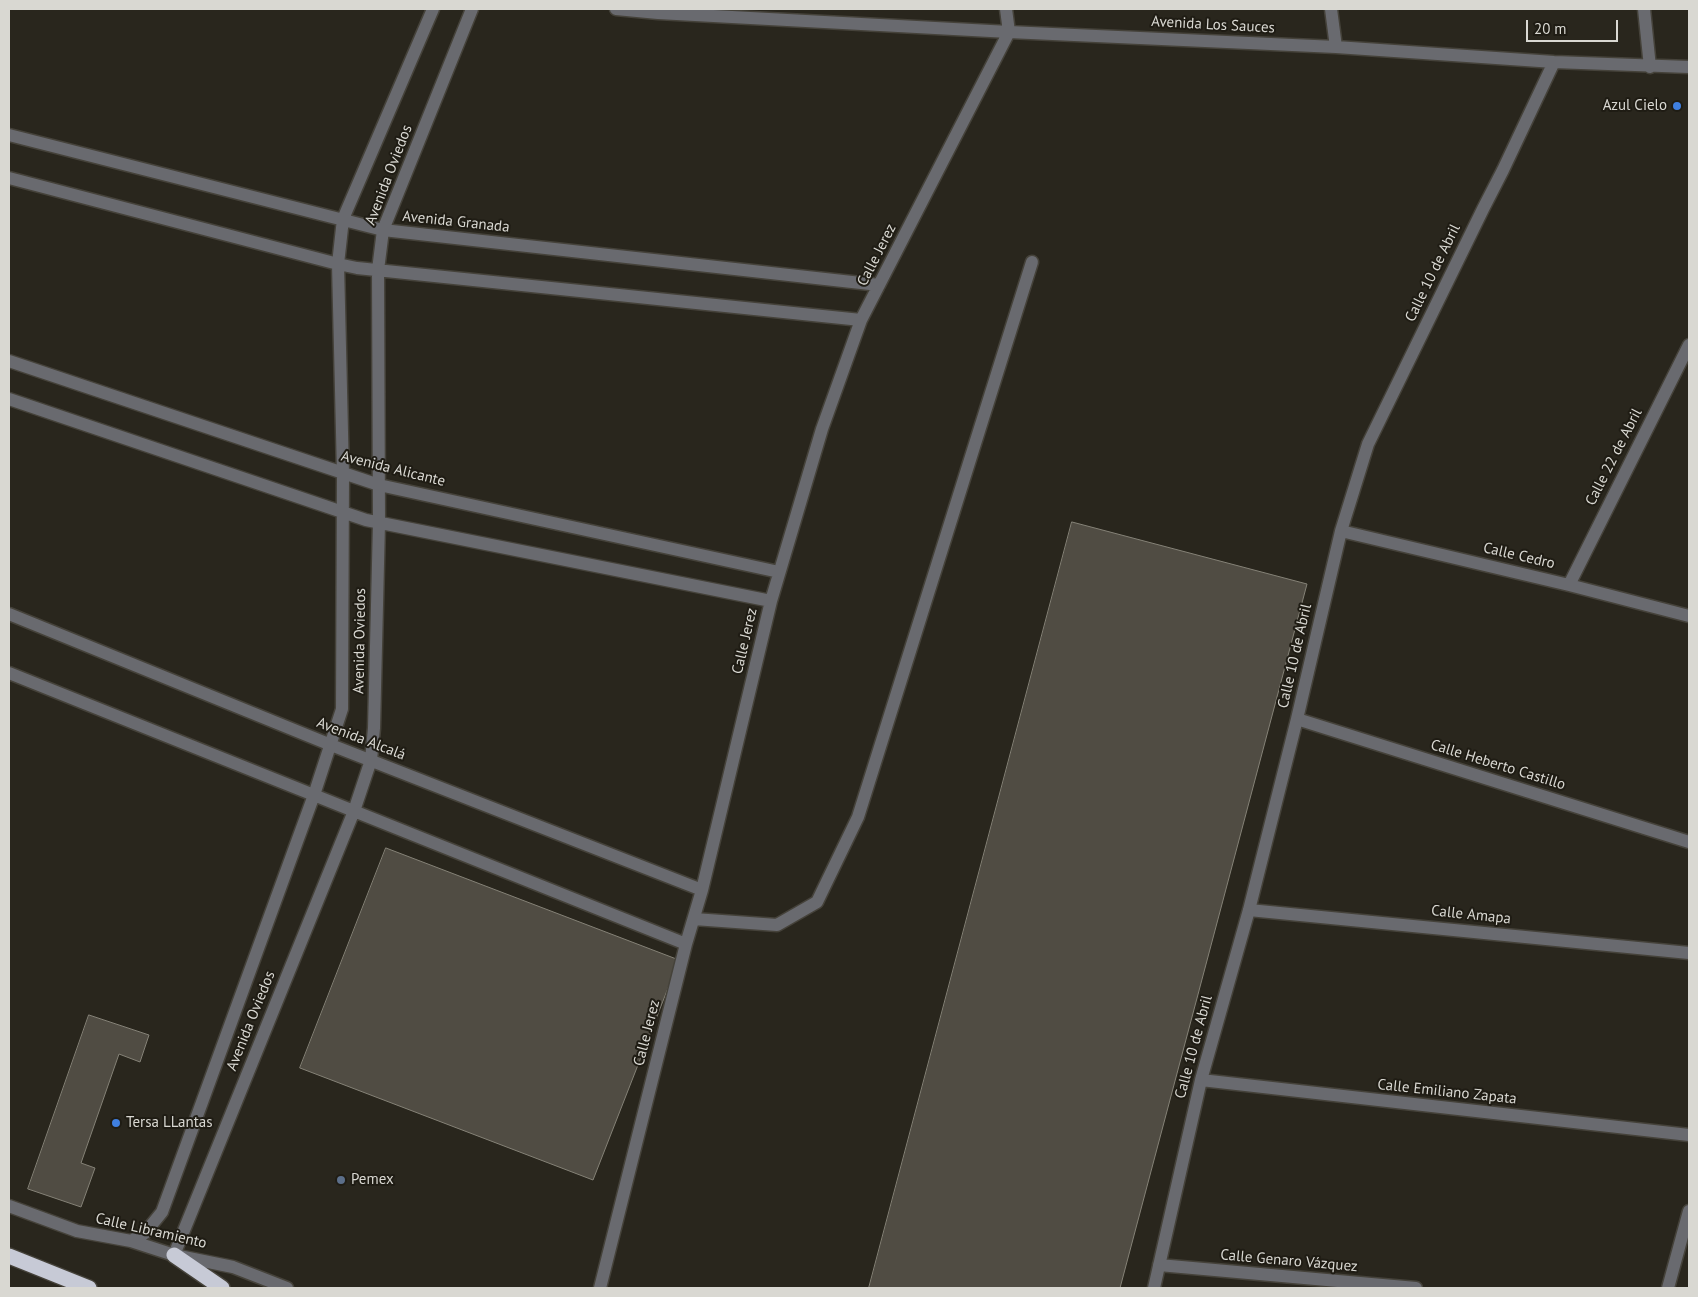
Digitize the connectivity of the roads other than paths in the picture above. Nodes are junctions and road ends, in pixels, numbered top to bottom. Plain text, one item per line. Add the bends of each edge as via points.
1 (433, 9) edge
2 (472, 9) edge
3 (616, 9) edge
4 (1006, 9) edge
5 (1331, 9) edge
6 (1644, 9) edge
7 (691, 12) edge
8 (1009, 32) junction
9 (1336, 47) junction
10 (1554, 62) junction
11 (1650, 67) junction
12 (1689, 67) edge
13 (9, 135) edge
14 (9, 178) edge
15 (343, 220) junction
16 (383, 230) junction
17 (1032, 262) dead end
18 (338, 264) junction
19 (378, 270) junction
20 (879, 285) junction
21 (861, 320) junction
22 (1689, 345) edge
23 (9, 361) edge
24 (9, 399) edge
25 (343, 474) junction
26 (379, 485) junction
27 (343, 512) junction
28 (379, 523) junction
29 (1341, 532) junction
30 (780, 572) junction
31 (1569, 585) junction
32 (771, 601) junction
33 (9, 614) edge
34 (1689, 616) edge
35 (9, 673) edge
36 (1297, 719) junction
37 (331, 745) junction
38 (371, 760) junction
39 (314, 795) junction
40 (354, 811) junction
41 (1689, 842) edge
42 (702, 890) junction
43 (1249, 910) junction
44 (694, 918) junction
45 (686, 944) junction
46 (1689, 953) edge
47 (1201, 1080) junction
48 (1689, 1135) edge
49 (9, 1206) edge
50 (1689, 1210) edge
51 (131, 1241) junction
52 (174, 1254) junction
53 (9, 1256) edge
54 (1160, 1265) junction
55 (89, 1288) edge
56 (222, 1288) edge
57 (286, 1288) edge
58 (600, 1288) edge
59 (1154, 1288) edge
60 (1416, 1288) edge
61 (1668, 1288) edge

1 - 15 street, Avenida Oviedos
2 - 16 street, Avenida Oviedos
3 - 7 street, Avenida Los Sauces
4 - 8 street
5 - 9 street
6 - 11 street
7 - 8 street, Avenida Los Sauces
8 - 9 street, Avenida Los Sauces
8 - 20 street, Calle Jerez
9 - 10 street, Avenida Los Sauces
10 - 11 street, Avenida Los Sauces
10 - 29 street, Calle 10 de Abril via 1368,444
11 - 12 street, Avenida Los Sauces
13 - 15 street, Avenida Granada
14 - 18 street
15 - 16 street, Avenida Granada
15 - 18 street, Avenida Oviedos
16 - 19 street, Avenida Oviedos
16 - 20 street, Avenida Granada
17 - 44 street via 858,817 817,902 777,925
18 - 19 street
18 - 25 street, Avenida Oviedos
19 - 21 street
19 - 26 street, Avenida Oviedos
20 - 21 street, Calle Jerez
21 - 30 street, Calle Jerez via 822,429
22 - 31 street, Calle 22 de Abril
23 - 25 street, Avenida Alicante
24 - 27 street
25 - 26 street, Avenida Alicante
25 - 27 street, Avenida Oviedos
26 - 28 street, Avenida Oviedos
26 - 30 street, Avenida Alicante
27 - 28 street
27 - 37 street, Avenida Oviedos via 342,709
28 - 32 street
28 - 38 street, Avenida Oviedos
29 - 31 street, Calle Cedro
29 - 36 street, Calle 10 de Abril
30 - 32 street, Calle Jerez
31 - 34 street, Calle Cedro
32 - 42 street, Calle Jerez
33 - 37 street, Avenida Alcalá
35 - 39 street
36 - 41 street, Calle Heberto Castillo
36 - 43 street, Calle 10 de Abril
37 - 38 street, Avenida Alcalá
37 - 39 street, Avenida Oviedos
38 - 40 street, Avenida Oviedos
38 - 42 street, Avenida Alcalá
39 - 40 street
39 - 51 street, Avenida Oviedos via 162,1212 145,1233
40 - 45 street
40 - 52 street, Avenida Oviedos
42 - 44 street, Calle Jerez
43 - 46 street, Calle Amapa
43 - 47 street, Calle 10 de Abril
44 - 45 street, Calle Jerez
45 - 58 street, Calle Jerez
47 - 48 street, Calle Emiliano Zapata
47 - 54 street, Calle 10 de Abril
49 - 51 street, Calle Libramiento via 77,1231
50 - 61 street
51 - 52 street, Calle Libramiento
52 - 56 highway
52 - 57 street, Calle Libramiento via 233,1267
53 - 55 highway
54 - 59 street, Calle 10 de Abril
54 - 60 street, Calle Genaro Vázquez

